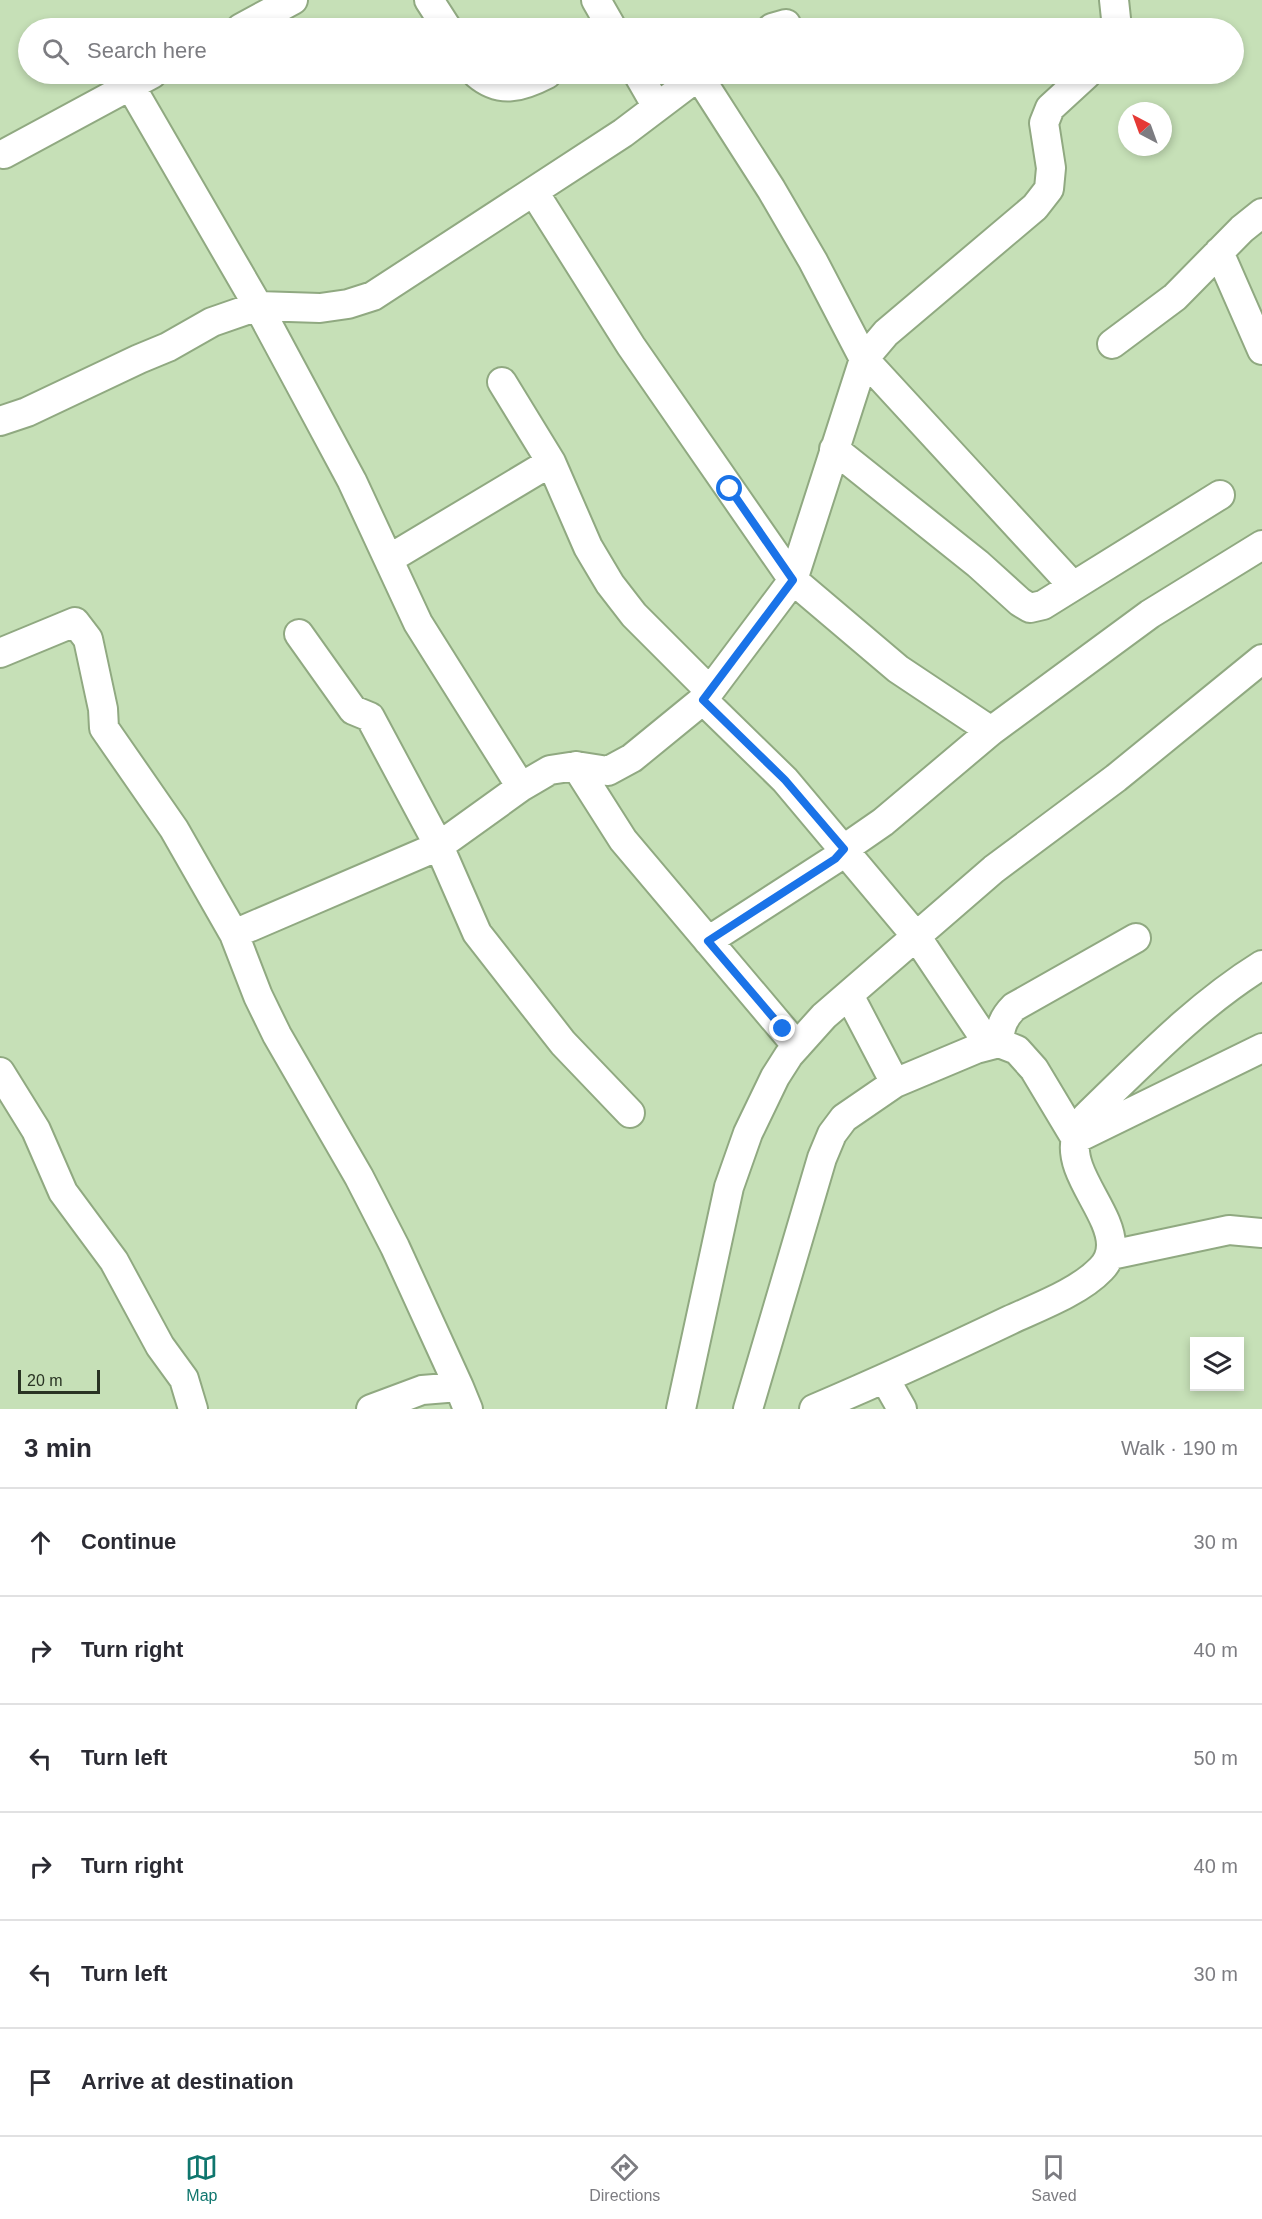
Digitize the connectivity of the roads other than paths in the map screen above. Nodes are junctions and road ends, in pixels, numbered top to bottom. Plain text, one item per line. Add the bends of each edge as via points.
1 (293, 0) edge
2 (429, 0) edge
3 (596, 0) edge
4 (1114, 0) edge
5 (246, 17) edge
6 (441, 18) edge
7 (606, 18) edge
8 (1116, 18) edge
9 (132, 84) edge
10 (144, 84) edge
11 (490, 84) edge
12 (522, 84) edge
13 (644, 84) edge
14 (687, 84) edge
15 (706, 84) edge
16 (1074, 84) edge
17 (657, 106) junction
18 (4, 153) dead end
19 (534, 192) junction
20 (1262, 213) edge
21 (1219, 252) junction
22 (258, 306) junction
23 (1113, 344) dead end
24 (1262, 350) edge
25 (864, 359) junction
26 (502, 382) dead end
27 (0, 421) edge
28 (834, 449) junction
29 (551, 462) junction
30 (1220, 495) dead end
31 (1262, 545) edge
32 (388, 559) junction
33 (793, 580) junction
34 (1073, 586) junction
35 (299, 634) dead end
36 (0, 652) edge
37 (1262, 659) edge
38 (706, 695) junction
39 (991, 731) junction
40 (576, 766) junction
41 (521, 788) junction
42 (439, 846) junction
43 (844, 849) junction
44 (234, 934) junction
45 (916, 936) junction
46 (1136, 938) dead end
47 (708, 941) junction
48 (1262, 965) edge
49 (849, 995) junction
50 (994, 1044) junction
51 (797, 1046) junction
52 (1262, 1048) edge
53 (0, 1072) edge
54 (896, 1083) junction
55 (630, 1113) dead end
56 (1076, 1139) junction
57 (1262, 1233) edge
58 (1111, 1255) junction
59 (885, 1379) junction
60 (463, 1398) edge
61 (193, 1409) edge
62 (371, 1409) edge
63 (681, 1409) edge
64 (748, 1409) edge
65 (814, 1409) edge
66 (902, 1409) edge

1 - 5 street
2 - 6 street
3 - 7 street
4 - 8 street
9 - 18 street
10 - 22 street
11 - 12 street via 508,88
13 - 17 street
14 - 17 street
15 - 25 street via 813,261
16 - 25 street via 1050,108 1044,123 1051,168 1049,189 1035,207 886,333
17 - 19 street
19 - 22 street via 373,296 320,308
19 - 33 street via 630,346
20 - 21 street
21 - 23 street via 1174,297
21 - 24 street
22 - 27 street via 212,322 168,347
22 - 32 street via 352,481
25 - 28 street
25 - 34 street
26 - 29 street
28 - 33 street
28 - 34 street via 1030,608
29 - 32 street
29 - 38 street via 588,547 610,584
30 - 34 street
31 - 39 street via 1150,614
32 - 41 street via 418,623
33 - 38 street
33 - 39 street via 898,669
35 - 42 street via 353,710 370,717
36 - 44 street via 75,622 88,639 104,728 174,829
37 - 45 street via 1116,778 994,869
38 - 40 street via 632,758 608,771
38 - 43 street
39 - 43 street via 883,822
40 - 41 street via 550,770
40 - 47 street via 622,840
41 - 42 street
42 - 44 street
42 - 55 street via 477,933 563,1043
43 - 45 street
43 - 47 street via 835,859
44 - 60 street via 277,1035 395,1247
45 - 49 street
45 - 50 street
46 - 50 street via 1014,1007 1006,1014
47 - 51 street
48 - 56 street via 1192,1017 1086,1117
49 - 51 street
49 - 54 street
50 - 54 street
50 - 56 street via 1017,1050 1035,1069
51 - 63 street via 775,1077 748,1133 729,1187
52 - 56 street
53 - 61 street via 36,1130 63,1192 114,1261 160,1346 184,1379
54 - 64 street via 844,1118 832,1134
56 - 58 street via 1083,1176 1111,1234
57 - 58 street via 1229,1230
58 - 59 street via 1102,1269 1085,1282
59 - 65 street
59 - 66 street
60 - 62 street via 422,1390

